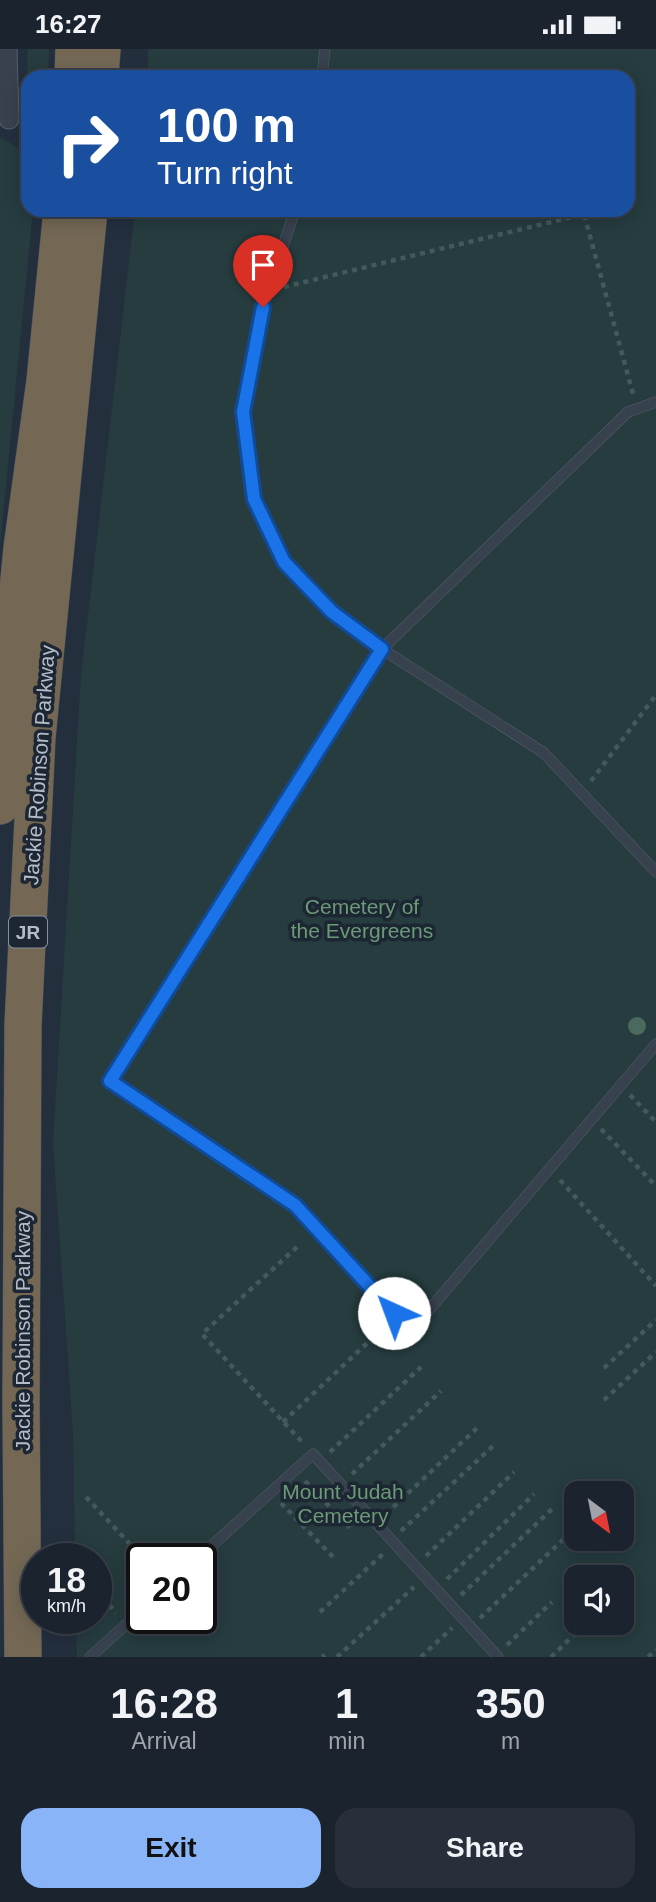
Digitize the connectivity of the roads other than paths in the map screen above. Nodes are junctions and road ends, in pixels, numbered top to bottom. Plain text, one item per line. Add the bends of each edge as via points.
1 (7, 49) edge
2 (74, 49) edge
3 (102, 49) edge
4 (325, 49) edge
5 (74, 70) edge
6 (100, 70) edge
7 (323, 70) edge
8 (9, 120) dead end
9 (61, 217) edge
10 (88, 217) edge
11 (293, 217) edge
12 (656, 402) edge
13 (382, 649) junction
14 (0, 806) edge
15 (656, 871) edge
16 (656, 1044) edge
17 (215, 1543) edge
18 (126, 1624) edge
19 (497, 1656) edge
20 (23, 1657) edge
21 (90, 1657) edge

1 - 8 street
2 - 5 highway
3 - 6 highway
4 - 7 lane
9 - 14 highway, Jackie Robinson Parkway via 22,548
10 - 20 highway, Jackie Robinson Parkway / JR via 37,737 23,1025
11 - 13 lane via 263,307 243,412 254,499 284,562 332,612
12 - 13 lane via 628,412
13 - 15 lane via 544,753
13 - 16 lane via 110,1081 295,1205 411,1331
17 - 19 lane via 295,1470 316,1458
18 - 21 lane

